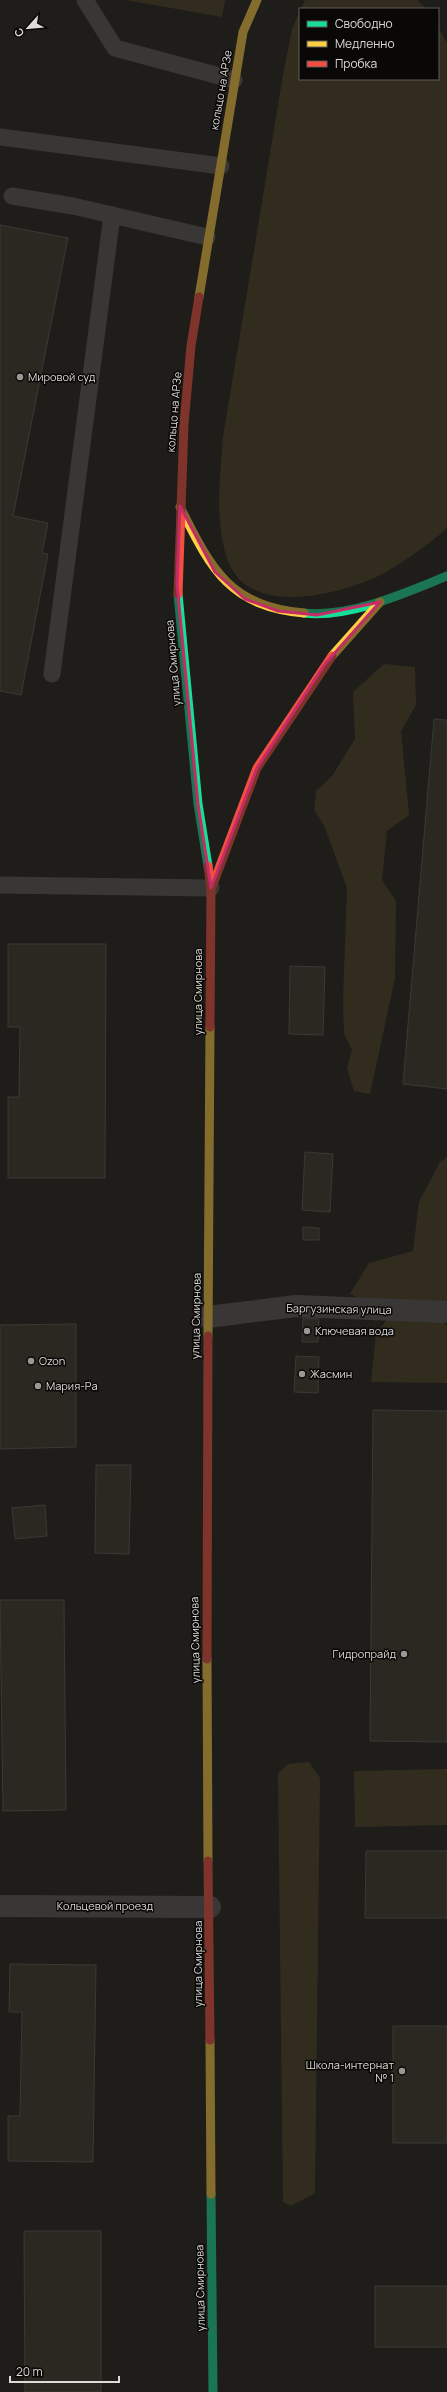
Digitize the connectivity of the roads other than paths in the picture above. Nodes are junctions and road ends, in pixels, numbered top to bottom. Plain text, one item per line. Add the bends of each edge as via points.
1 (85, 0) edge
2 (257, 0) edge
3 (234, 80) junction
4 (0, 137) edge
5 (221, 166) junction
6 (12, 196) dead end
7 (112, 214) junction
8 (207, 237) junction
9 (180, 506) junction
10 (446, 575) edge
11 (380, 602) junction
12 (52, 674) dead end
13 (0, 885) edge
14 (211, 888) junction
15 (447, 1312) edge
16 (208, 1317) junction
17 (0, 1906) edge
18 (210, 1907) junction
19 (213, 2392) edge

1 - 3 lane via 116,48
2 - 3 main road, кольцо на АРЗе via 244,32
3 - 5 main road, кольцо на АРЗе
4 - 5 lane
5 - 8 main road, кольцо на АРЗе
6 - 7 lane
7 - 8 lane
7 - 12 lane
8 - 9 main road, кольцо на АРЗе via 191,346
9 - 11 main road via 215,572 245,599 278,611 317,614
9 - 14 main road, улица Смирнова via 177,584 198,804
10 - 11 main road
11 - 14 main road, улица Смирнова via 325,664 257,768
13 - 14 lane
14 - 16 main road, улица Смирнова
15 - 16 street, Баргузинская улица via 296,1306
16 - 18 main road, улица Смирнова via 206,1580
17 - 18 street, Кольцевой проезд
18 - 19 main road, улица Смирнова

